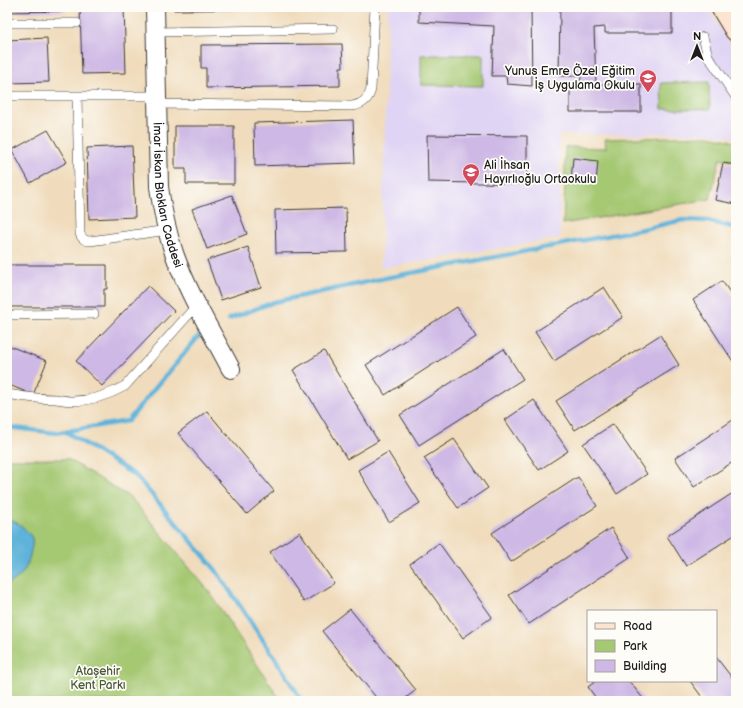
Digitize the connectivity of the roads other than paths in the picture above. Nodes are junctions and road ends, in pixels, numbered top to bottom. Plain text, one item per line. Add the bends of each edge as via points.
1 (155, 7) edge
2 (375, 7) edge
3 (722, 7) edge
4 (77, 23) dead end
5 (7, 24) edge
6 (333, 29) dead end
7 (736, 30) edge
8 (156, 32) junction
9 (703, 37) dead end
10 (7, 96) edge
11 (77, 96) junction
12 (736, 97) edge
13 (157, 100) junction
14 (168, 230) junction
15 (197, 305) junction
16 (94, 314) dead end
17 (7, 315) edge
18 (231, 369) dead end
19 (7, 394) edge

1 - 8 street, İmar İskan Blokları Caddesi
2 - 13 lane via 371,89 367,99 359,105
3 - 7 main road
4 - 5 lane
6 - 8 lane
8 - 13 street, İmar İskan Blokları Caddesi
9 - 12 lane via 708,56
10 - 11 lane
11 - 13 lane
11 - 14 lane via 82,238 90,241
13 - 14 street, İmar İskan Blokları Caddesi via 158,187
14 - 15 street, İmar İskan Blokları Caddesi via 174,253
15 - 18 street, İmar İskan Blokları Caddesi
15 - 19 lane via 125,386 114,392 98,398 71,401
16 - 17 lane

